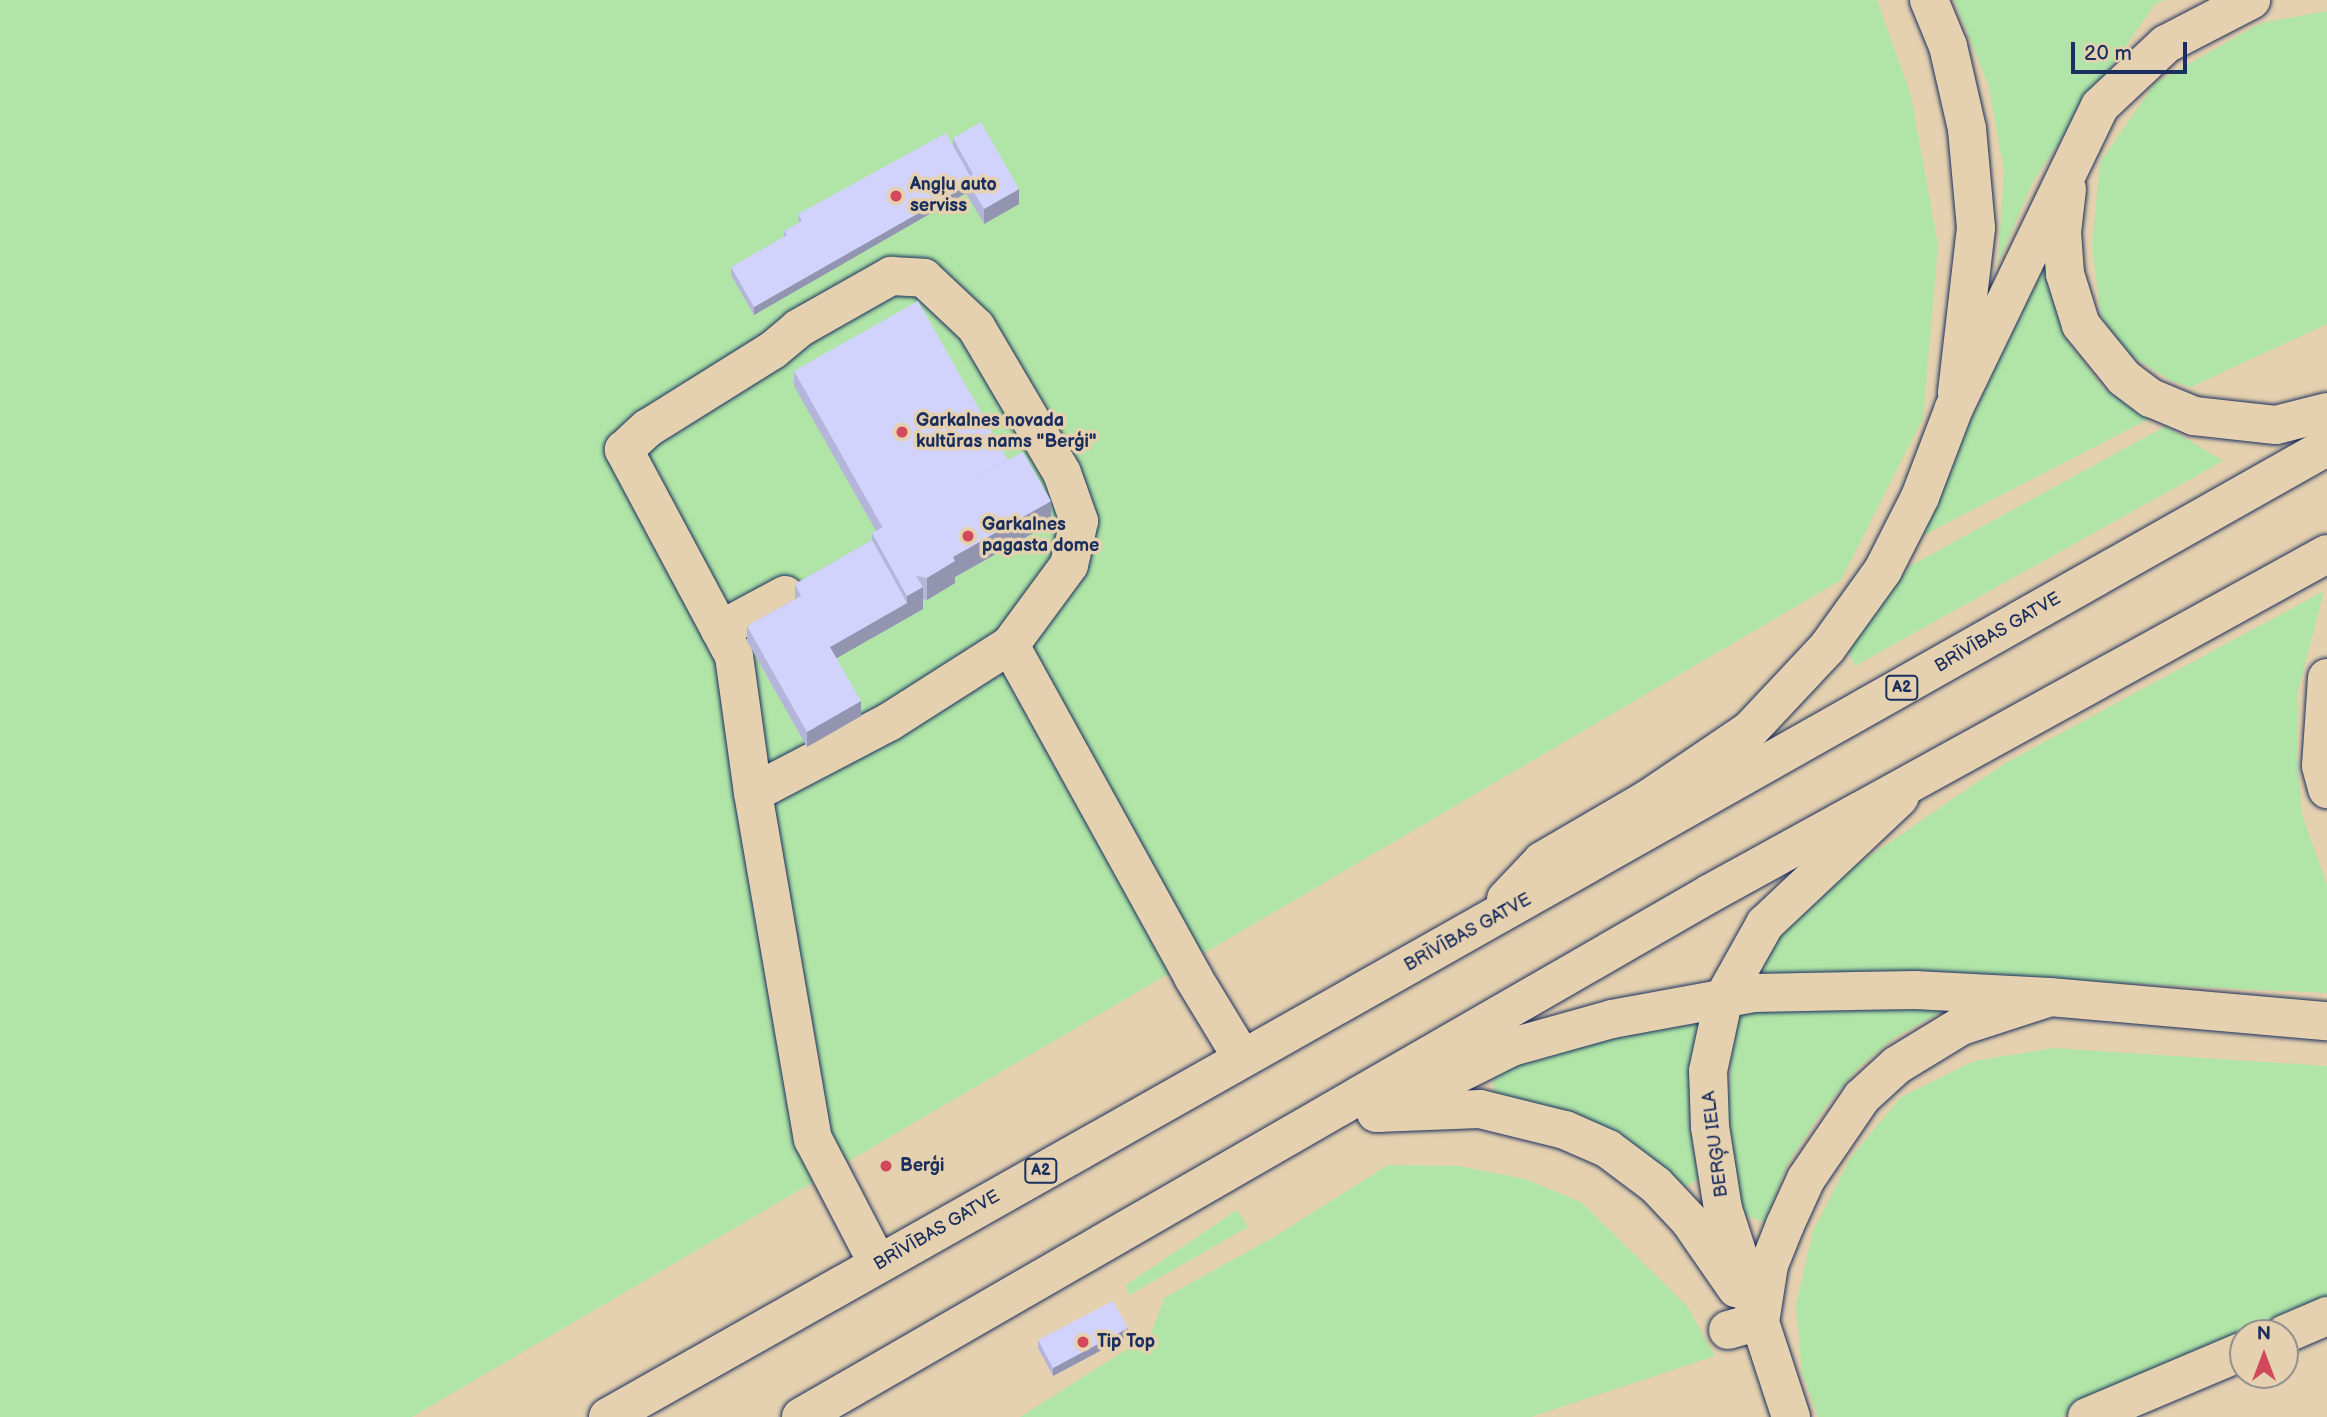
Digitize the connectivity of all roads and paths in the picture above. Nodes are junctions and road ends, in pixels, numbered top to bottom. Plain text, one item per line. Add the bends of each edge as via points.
1 (1929, 0) edge
2 (2250, 0) edge
3 (2071, 160) junction
4 (1954, 408) junction
5 (2327, 412) edge
6 (2327, 447) edge
7 (2327, 554) edge
8 (785, 595) dead end
9 (720, 630) junction
10 (1010, 645) junction
11 (2327, 678) edge
12 (1924, 774) junction
13 (2327, 789) edge
14 (753, 793) junction
15 (1477, 929) junction
16 (1724, 997) junction
17 (2050, 997) junction
18 (2327, 1021) edge
19 (1241, 1056) junction
20 (1380, 1113) junction
21 (1315, 1121) junction
22 (878, 1264) junction
23 (2327, 1316) edge
24 (1744, 1326) junction
25 (2299, 1328) edge
26 (2229, 1357) edge
27 (608, 1417) edge
28 (801, 1417) edge
29 (1791, 1417) edge
30 (2087, 1417) edge

1 - 4 main road via 1948,46 1967,129 1976,228
2 - 3 main road via 2166,44 2099,106
3 - 4 main road
3 - 5 main road via 2062,232 2064,274 2081,325 2124,378 2151,398 2194,416 2276,425
4 - 15 main road via 1920,497 1882,569 1818,657 1750,730 1648,799 1542,861
6 - 15 main road, BRĪVĪBAS GATVE / A2
7 - 12 main road
8 - 9 main road
9 - 10 main road via 624,450 648,428 773,350 799,328 891,276 924,278 976,327 1062,473 1079,521 1069,565
9 - 14 main road via 734,656
10 - 14 main road via 889,722
10 - 19 main road
11 - 13 main road via 2321,766
12 - 16 main road, BERĢU IELA via 1765,923
12 - 21 main road
14 - 22 main road via 813,1139
15 - 19 main road, BRĪVĪBAS GATVE / A2
16 - 17 main road via 1915,990
16 - 20 main road via 1612,1019 1512,1047
16 - 24 main road, BERĢU IELA via 1708,1071 1710,1128
17 - 18 main road
17 - 24 main road via 1961,1026 1897,1065 1861,1097 1806,1179
19 - 22 main road, BRĪVĪBAS GATVE / A2
20 - 21 main road
20 - 24 main road via 1480,1109 1565,1130 1608,1149 1656,1185 1689,1220
21 - 28 main road
22 - 27 main road, BRĪVĪBAS GATVE / A2
23 - 25 main road
24 - 29 main road, BERĢU IELA
26 - 30 main road

